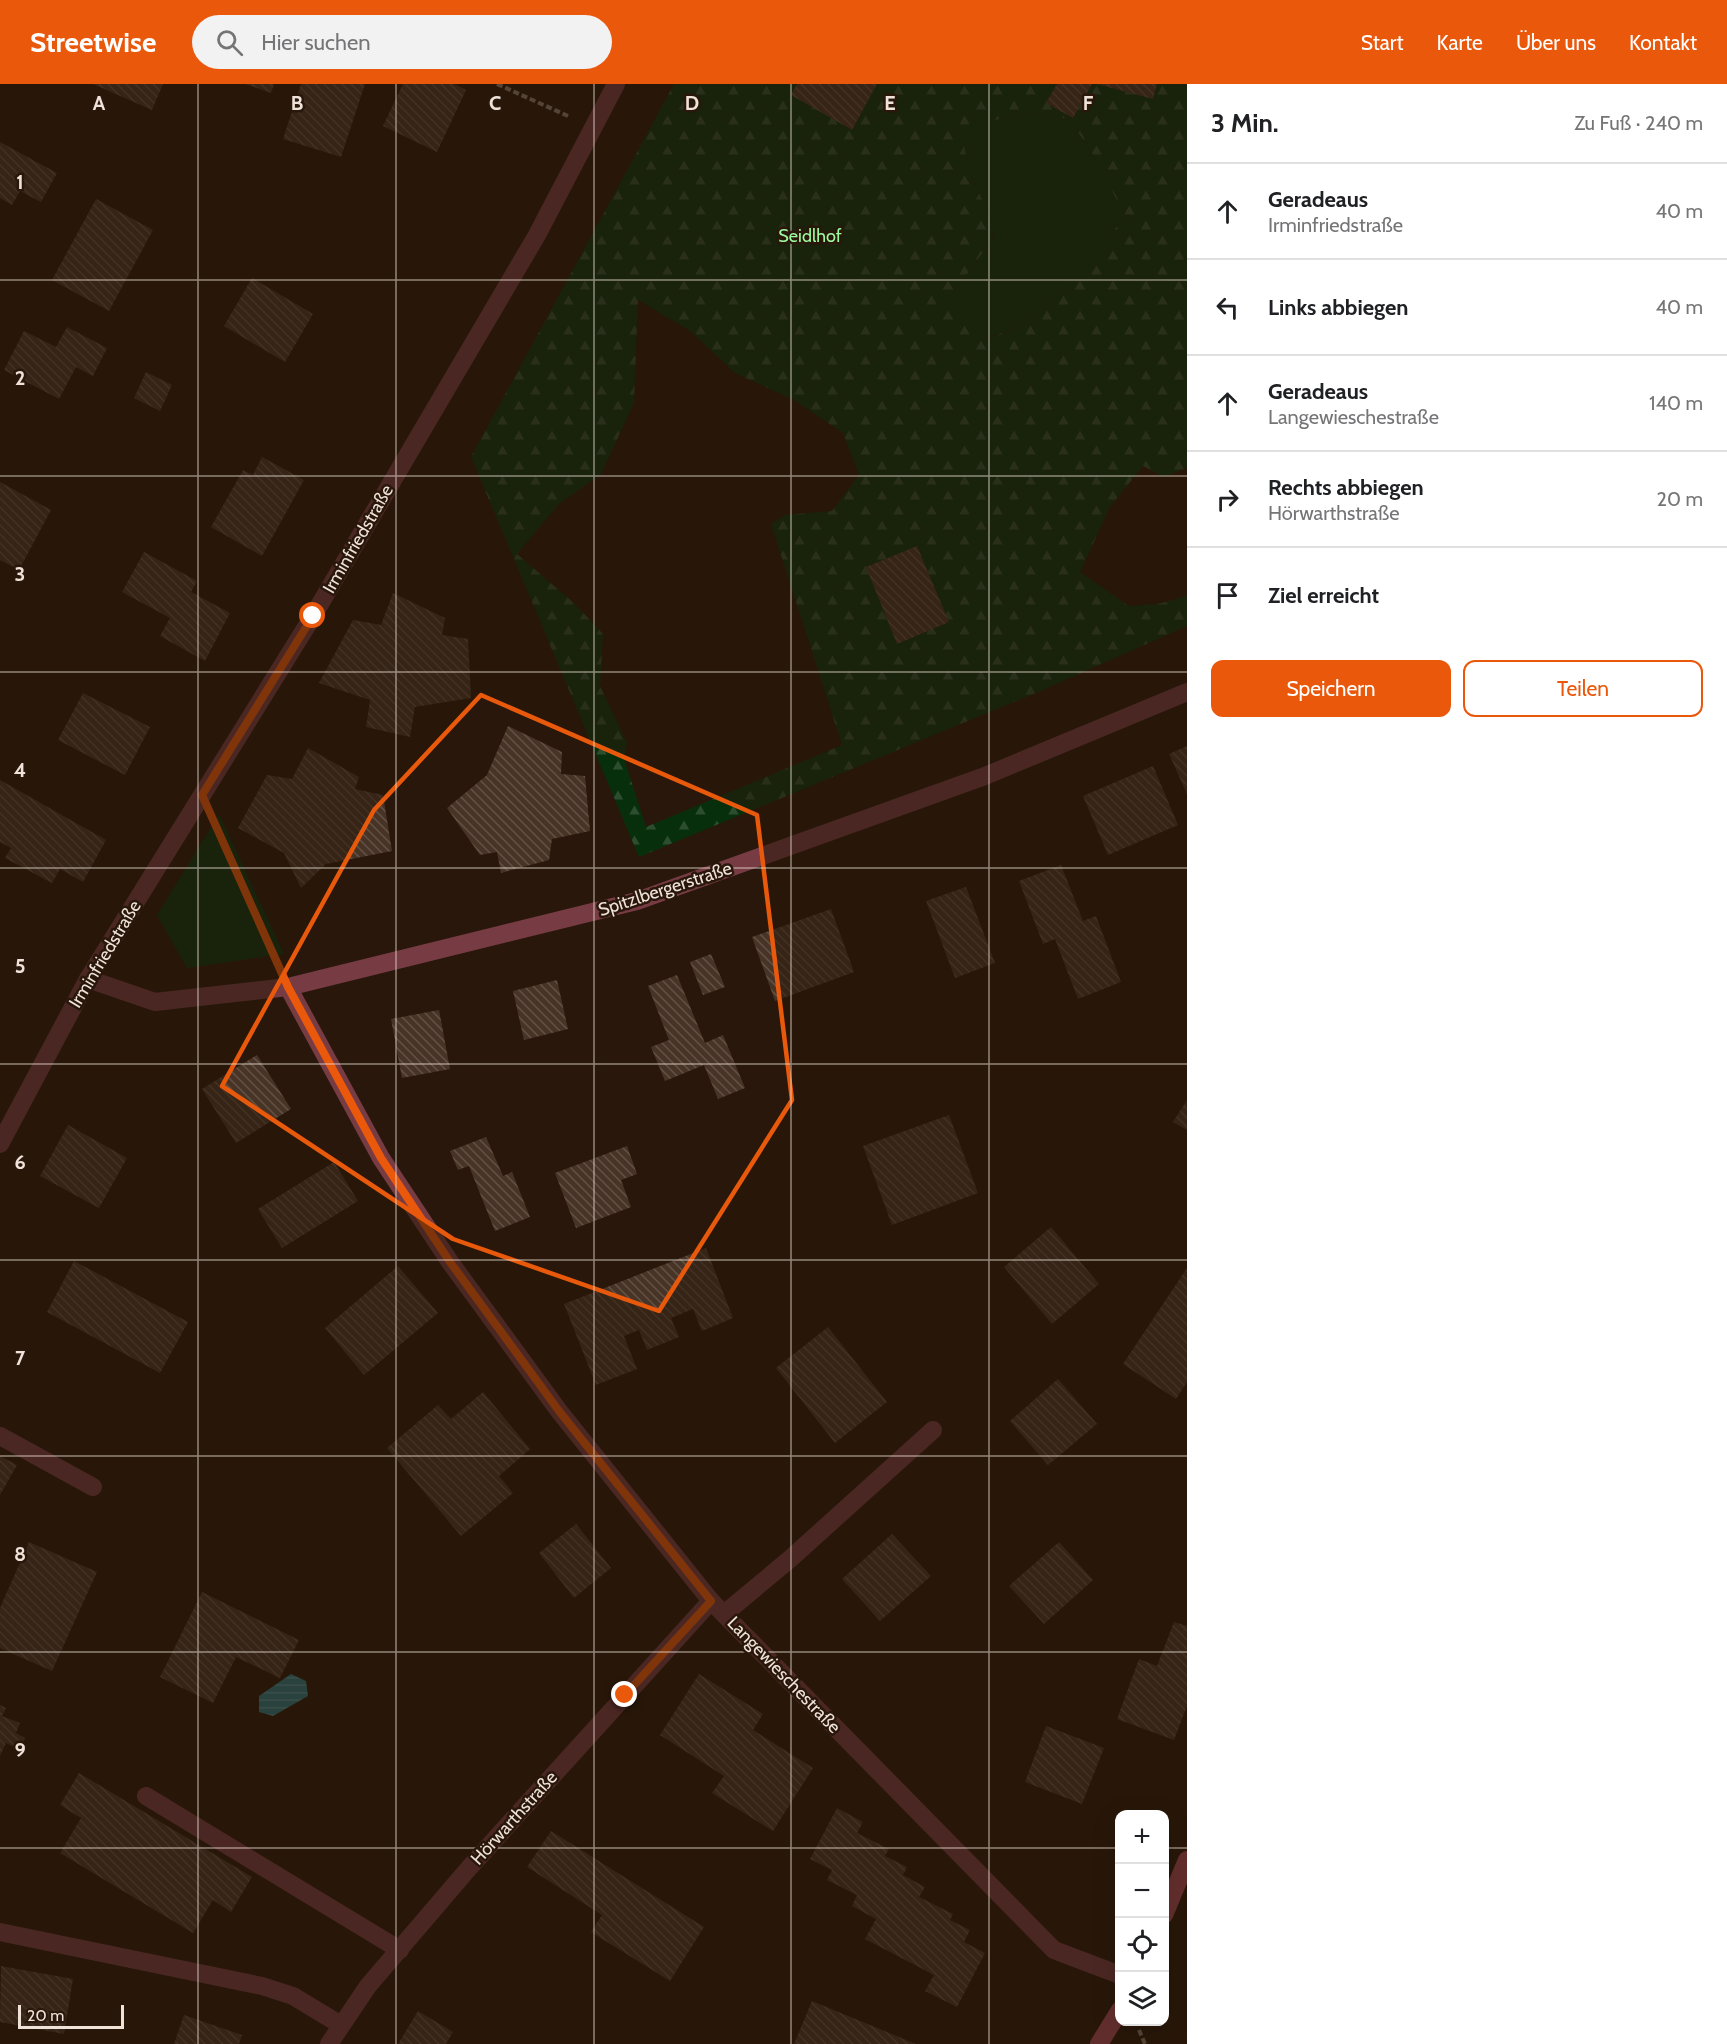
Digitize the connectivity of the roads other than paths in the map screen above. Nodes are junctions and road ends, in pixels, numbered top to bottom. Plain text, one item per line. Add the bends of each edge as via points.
1 (616, 84) edge
2 (1187, 692) edge
3 (88, 979) junction
4 (288, 987) junction
5 (0, 1144) edge
6 (933, 1430) dead end
7 (0, 1436) edge
8 (93, 1487) dead end
9 (717, 1608) junction
10 (146, 1797) dead end
11 (1187, 1860) edge
12 (1169, 1903) edge
13 (0, 1932) edge
14 (400, 1950) junction
15 (1115, 1973) edge
16 (1115, 2017) edge
17 (342, 2025) junction
18 (329, 2044) edge
19 (1099, 2044) edge

1 - 3 street, Irminfriedstraße via 537,235 313,616
2 - 4 street, Spitzlbergerstraße via 985,776 637,902
3 - 4 street, Spitzlbergerstraße via 155,1002
3 - 5 street, Irminfriedstraße
4 - 9 street, Langewieschestraße via 381,1158 450,1262 559,1411
6 - 9 street, Hörwarthstraße via 790,1559
7 - 8 street
9 - 14 street, Hörwarthstraße via 469,1868
9 - 15 street, Langewieschestraße via 1054,1950
10 - 14 street
11 - 12 street
13 - 17 street via 262,1986 293,1996
14 - 17 street, Hörwarthstraße via 368,1986
16 - 19 street
17 - 18 street, Hörwarthstraße

